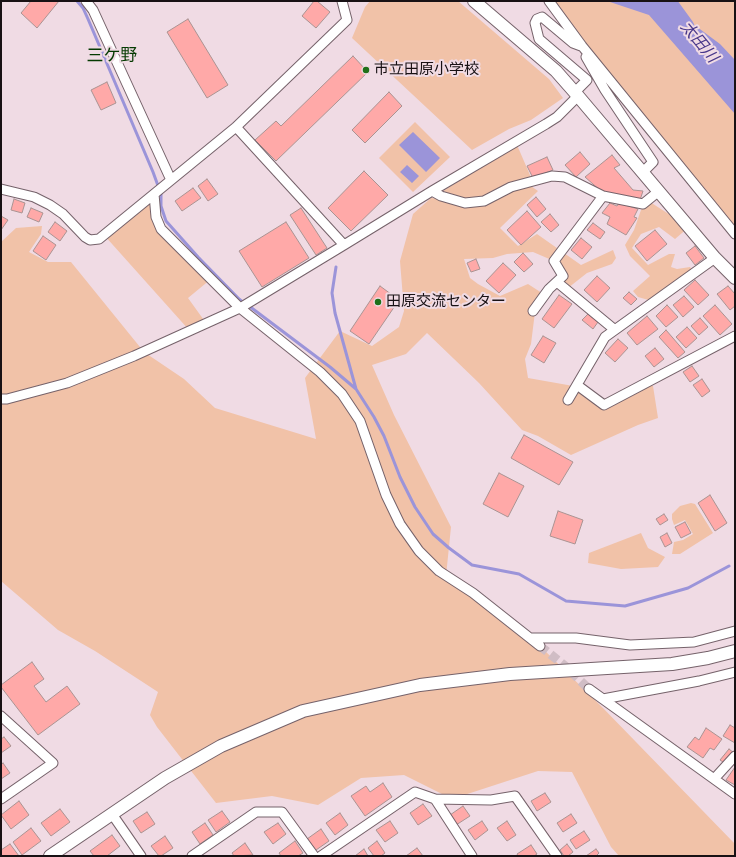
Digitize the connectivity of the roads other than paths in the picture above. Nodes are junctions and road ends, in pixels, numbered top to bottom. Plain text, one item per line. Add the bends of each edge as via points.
1 (86, 1) edge
2 (342, 1) edge
3 (474, 1) edge
4 (549, 1) edge
5 (582, 46) junction
6 (577, 94) junction
7 (236, 126) junction
8 (643, 172) junction
9 (171, 180) junction
10 (1, 189) edge
11 (432, 191) junction
12 (659, 191) junction
13 (154, 194) junction
14 (603, 196) junction
15 (735, 234) edge
16 (344, 245) junction
17 (715, 258) junction
18 (735, 278) edge
19 (556, 282) junction
20 (240, 308) junction
21 (533, 311) dead end
22 (615, 330) junction
23 (735, 336) edge
24 (577, 385) junction
25 (1, 399) edge
26 (568, 400) dead end
27 (735, 631) edge
28 (530, 638) junction
29 (540, 646) tunnel mouth
30 (734, 653) edge
31 (735, 672) edge
32 (589, 689) tunnel mouth
33 (603, 699) junction
34 (1, 716) edge
35 (735, 756) edge
36 (714, 779) junction
37 (735, 794) edge
38 (1, 799) edge
39 (435, 799) junction
40 (112, 814) junction
41 (50, 856) edge
42 (141, 856) edge
43 (192, 856) edge
44 (314, 856) edge
45 (322, 856) edge
46 (472, 856) edge
47 (557, 856) edge

1 - 9 street via 93,10
2 - 7 street via 348,20
3 - 6 street via 556,71
4 - 5 street
5 - 6 street via 573,43 542,17 537,19 535,23 540,39 587,80
5 - 8 street via 588,62 653,162
5 - 15 street
6 - 8 street
6 - 11 street via 557,117
7 - 9 street
7 - 16 street
8 - 12 street
9 - 13 street
10 - 13 street via 50,205 90,240 99,238
11 - 14 street via 465,203 484,201 511,188 552,176 565,177
11 - 16 street
12 - 14 street via 643,204
12 - 17 street
13 - 20 street via 156,217 161,229
14 - 19 street via 554,261 563,276
16 - 20 street
17 - 18 street
17 - 22 street
19 - 21 street
19 - 22 street
20 - 25 street via 134,356 66,383
20 - 28 street via 320,372 342,394 360,421 386,495 400,524 419,551 439,571 473,593
22 - 24 street via 605,337
23 - 24 street via 604,405
24 - 26 street
27 - 28 street via 694,642 630,645 576,638
28 - 29 street
30 - 40 street via 672,664 510,674 420,685 303,711 221,746 165,778
31 - 33 street
32 - 33 street
33 - 36 street
34 - 38 street via 53,763
35 - 36 street
36 - 37 street
39 - 45 street via 415,792
39 - 46 street
39 - 47 street via 491,800 514,796
40 - 41 street
40 - 42 street
43 - 44 street via 256,812 282,812

